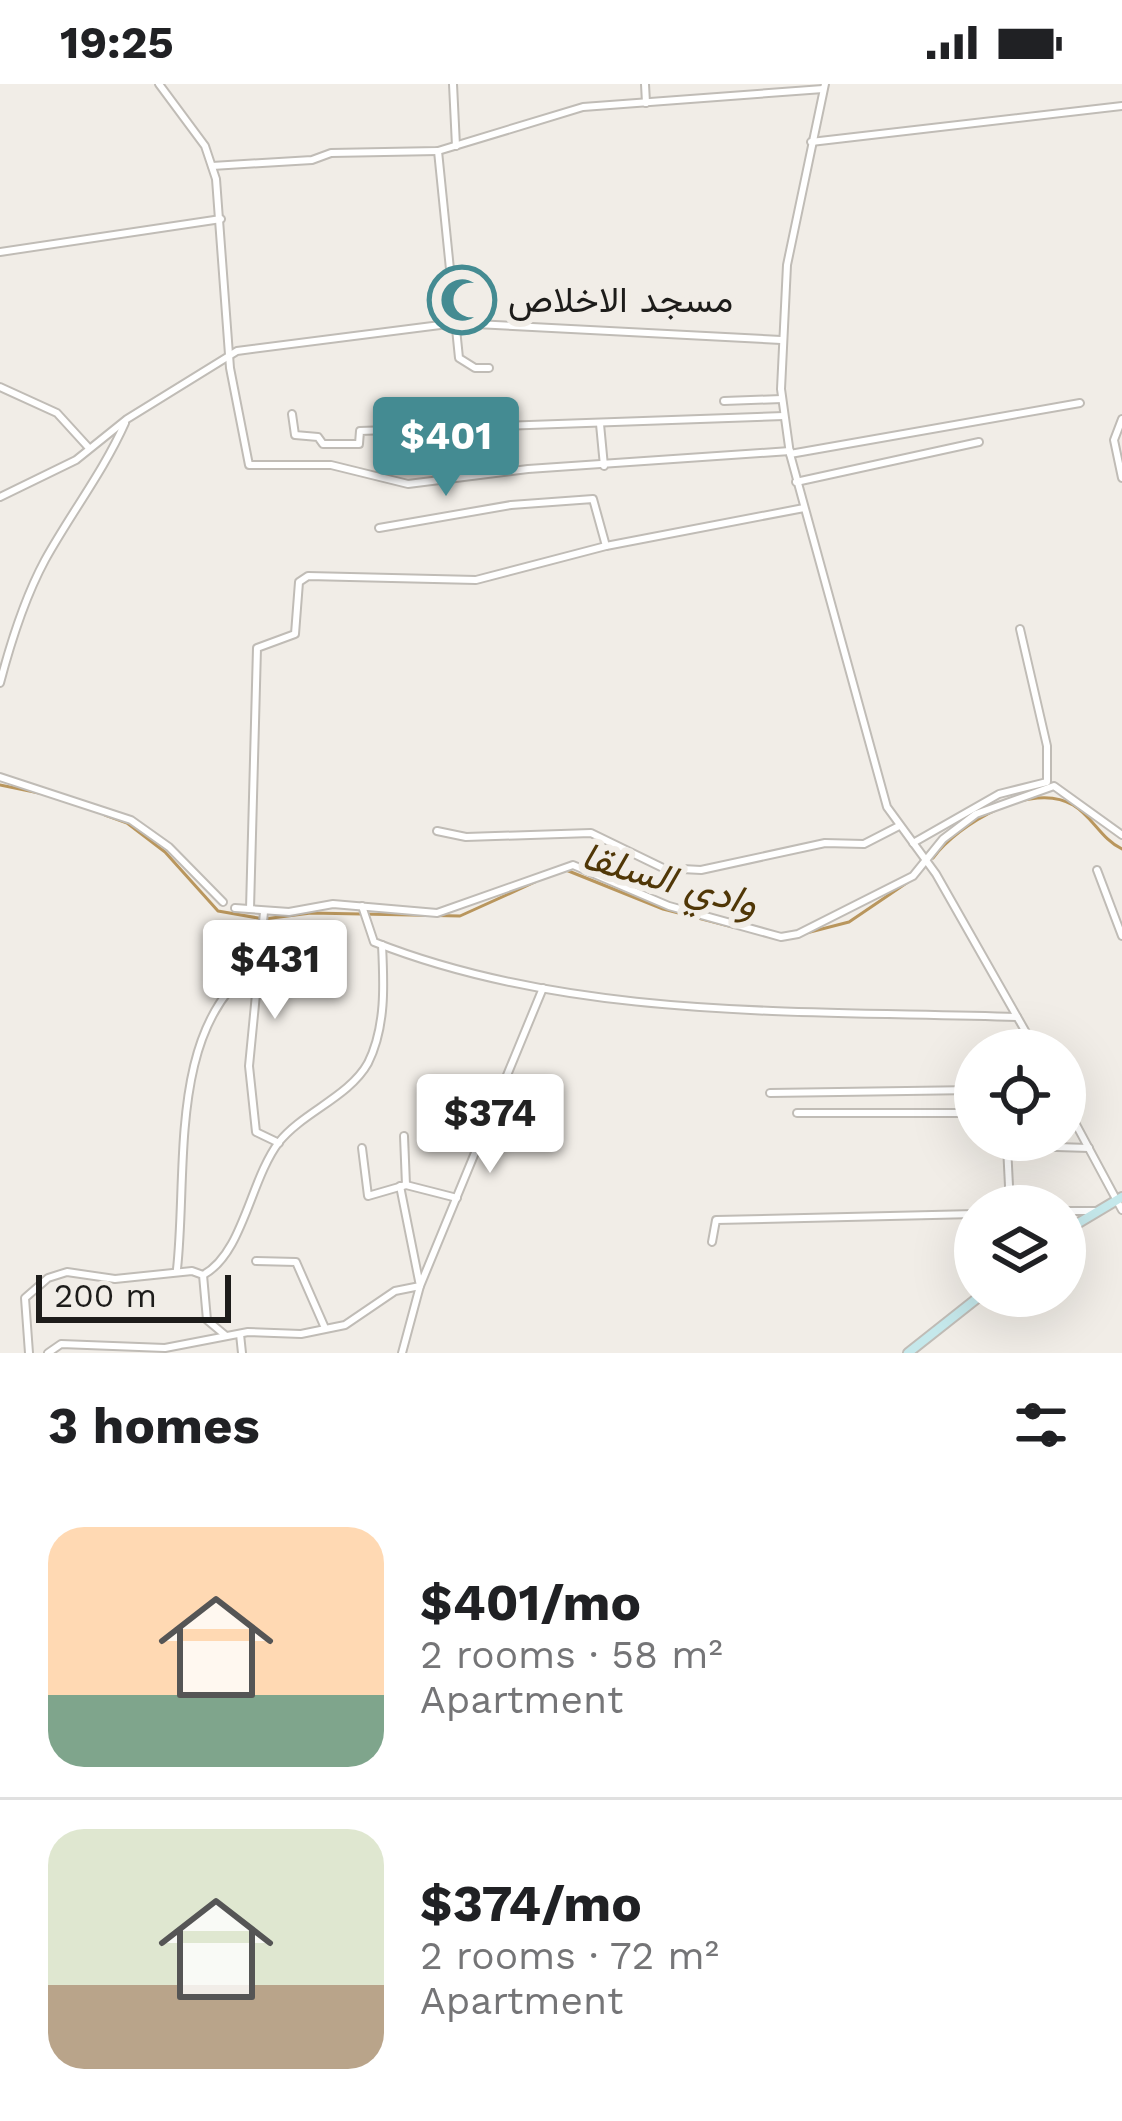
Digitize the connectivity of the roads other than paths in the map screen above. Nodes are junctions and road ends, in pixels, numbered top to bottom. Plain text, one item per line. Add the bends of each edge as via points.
1 (159, 84) edge
2 (452, 84) edge
3 (645, 84) edge
4 (824, 87) edge
5 (646, 103) junction
6 (1122, 106) edge
7 (811, 142) junction
8 (456, 146) junction
9 (438, 151) junction
10 (212, 166) junction
11 (220, 219) junction
12 (0, 252) edge
13 (456, 323) junction
14 (781, 340) junction
15 (230, 356) junction
16 (489, 368) dead end
17 (0, 387) edge
18 (782, 399) junction
19 (724, 401) dead end
20 (1080, 403) dead end
21 (292, 413) dead end
22 (784, 416) junction
23 (127, 419) junction
24 (1122, 419) edge
25 (600, 424) junction
26 (979, 442) dead end
27 (89, 448) junction
28 (790, 453) junction
29 (604, 466) junction
30 (1122, 478) edge
31 (796, 482) junction
32 (0, 497) edge
33 (804, 508) junction
34 (379, 528) dead end
35 (606, 546) junction
36 (1020, 629) dead end
37 (2, 670) edge
38 (0, 683) edge
39 (0, 777) edge
40 (899, 826) junction
41 (436, 831) dead end
42 (1122, 835) edge
43 (913, 843) junction
44 (926, 861) junction
45 (1097, 870) dead end
46 (223, 902) dead end
47 (362, 906) junction
48 (235, 908) dead end
49 (250, 910) junction
50 (264, 912) junction
51 (1122, 936) edge
52 (382, 945) junction
53 (257, 964) junction
54 (543, 988) junction
55 (1017, 1017) junction
56 (1024, 1029) edge
57 (954, 1090) edge
58 (770, 1093) dead end
59 (954, 1112) edge
60 (797, 1113) dead end
61 (404, 1136) dead end
62 (278, 1143) junction
63 (1086, 1143) edge
64 (362, 1148) dead end
65 (1086, 1148) edge
66 (1089, 1148) junction
67 (403, 1186) junction
68 (457, 1198) junction
69 (1120, 1198) edge
70 (1122, 1210) edge
71 (1086, 1211) edge
72 (1095, 1211) junction
73 (954, 1214) edge
74 (1086, 1217) edge
75 (712, 1242) dead end
76 (256, 1261) dead end
77 (178, 1269) junction
78 (202, 1275) junction
79 (420, 1286) junction
80 (954, 1317) edge
81 (325, 1328) junction
82 (240, 1334) junction
83 (226, 1335) junction
84 (29, 1353) edge
85 (49, 1353) edge
86 (242, 1353) edge
87 (402, 1353) edge
88 (908, 1353) edge

1 - 10 street
2 - 8 street
3 - 5 street
4 - 5 street
4 - 7 street
5 - 8 street via 541,116
6 - 7 street
7 - 14 street via 794,210
8 - 9 street
9 - 10 street
9 - 13 street
10 - 11 street
11 - 12 street
11 - 15 street
13 - 14 street
13 - 15 street
13 - 16 street via 459,358
14 - 18 street
15 - 23 street
15 - 29 street via 252,466 331,465 408,484
17 - 27 street via 57,412
18 - 19 street
18 - 22 street
20 - 28 street
21 - 25 street via 295,435 336,446 358,444 360,431
22 - 25 street
22 - 28 street
23 - 27 street
23 - 37 street via 45,560
24 - 30 street via 1114,440
25 - 29 street
26 - 31 street
27 - 32 street
28 - 29 street
28 - 31 street
31 - 33 street
33 - 35 street
33 - 40 street via 875,775
34 - 35 street via 593,499
35 - 49 street via 476,580 299,582 295,634 257,648
36 - 43 street via 1047,746 1047,782 999,794
37 - 38 street
39 - 46 street via 131,820
40 - 41 street via 864,844 825,843 701,870 663,868 591,832
40 - 43 street
42 - 44 street via 1054,786 976,814
43 - 44 street
44 - 47 street via 862,906 781,937 644,898 573,865 458,910
44 - 55 street
45 - 51 street
47 - 50 street
47 - 52 street via 368,932
48 - 49 street
49 - 50 street
50 - 53 street
52 - 54 street
52 - 62 street via 380,1028 368,1062
53 - 62 street via 248,1096 256,1132
53 - 77 street via 214,1008 191,1063
54 - 55 street via 672,1004
54 - 68 street
55 - 56 street
57 - 58 street
59 - 60 street
61 - 67 street
62 - 78 street via 227,1253
63 - 66 street
64 - 67 street via 366,1194
65 - 66 street
66 - 69 street
67 - 68 street
67 - 79 street
68 - 79 street
69 - 70 street
69 - 72 main road
71 - 72 street
72 - 74 main road
73 - 75 street via 716,1220
76 - 81 street via 296,1262
77 - 78 street
77 - 84 street via 133,1279 67,1272 48,1278 25,1298
78 - 83 street via 203,1309
79 - 81 street
79 - 87 street
80 - 88 main road
81 - 82 street
82 - 83 street
82 - 86 street
83 - 85 street via 166,1348 61,1344

